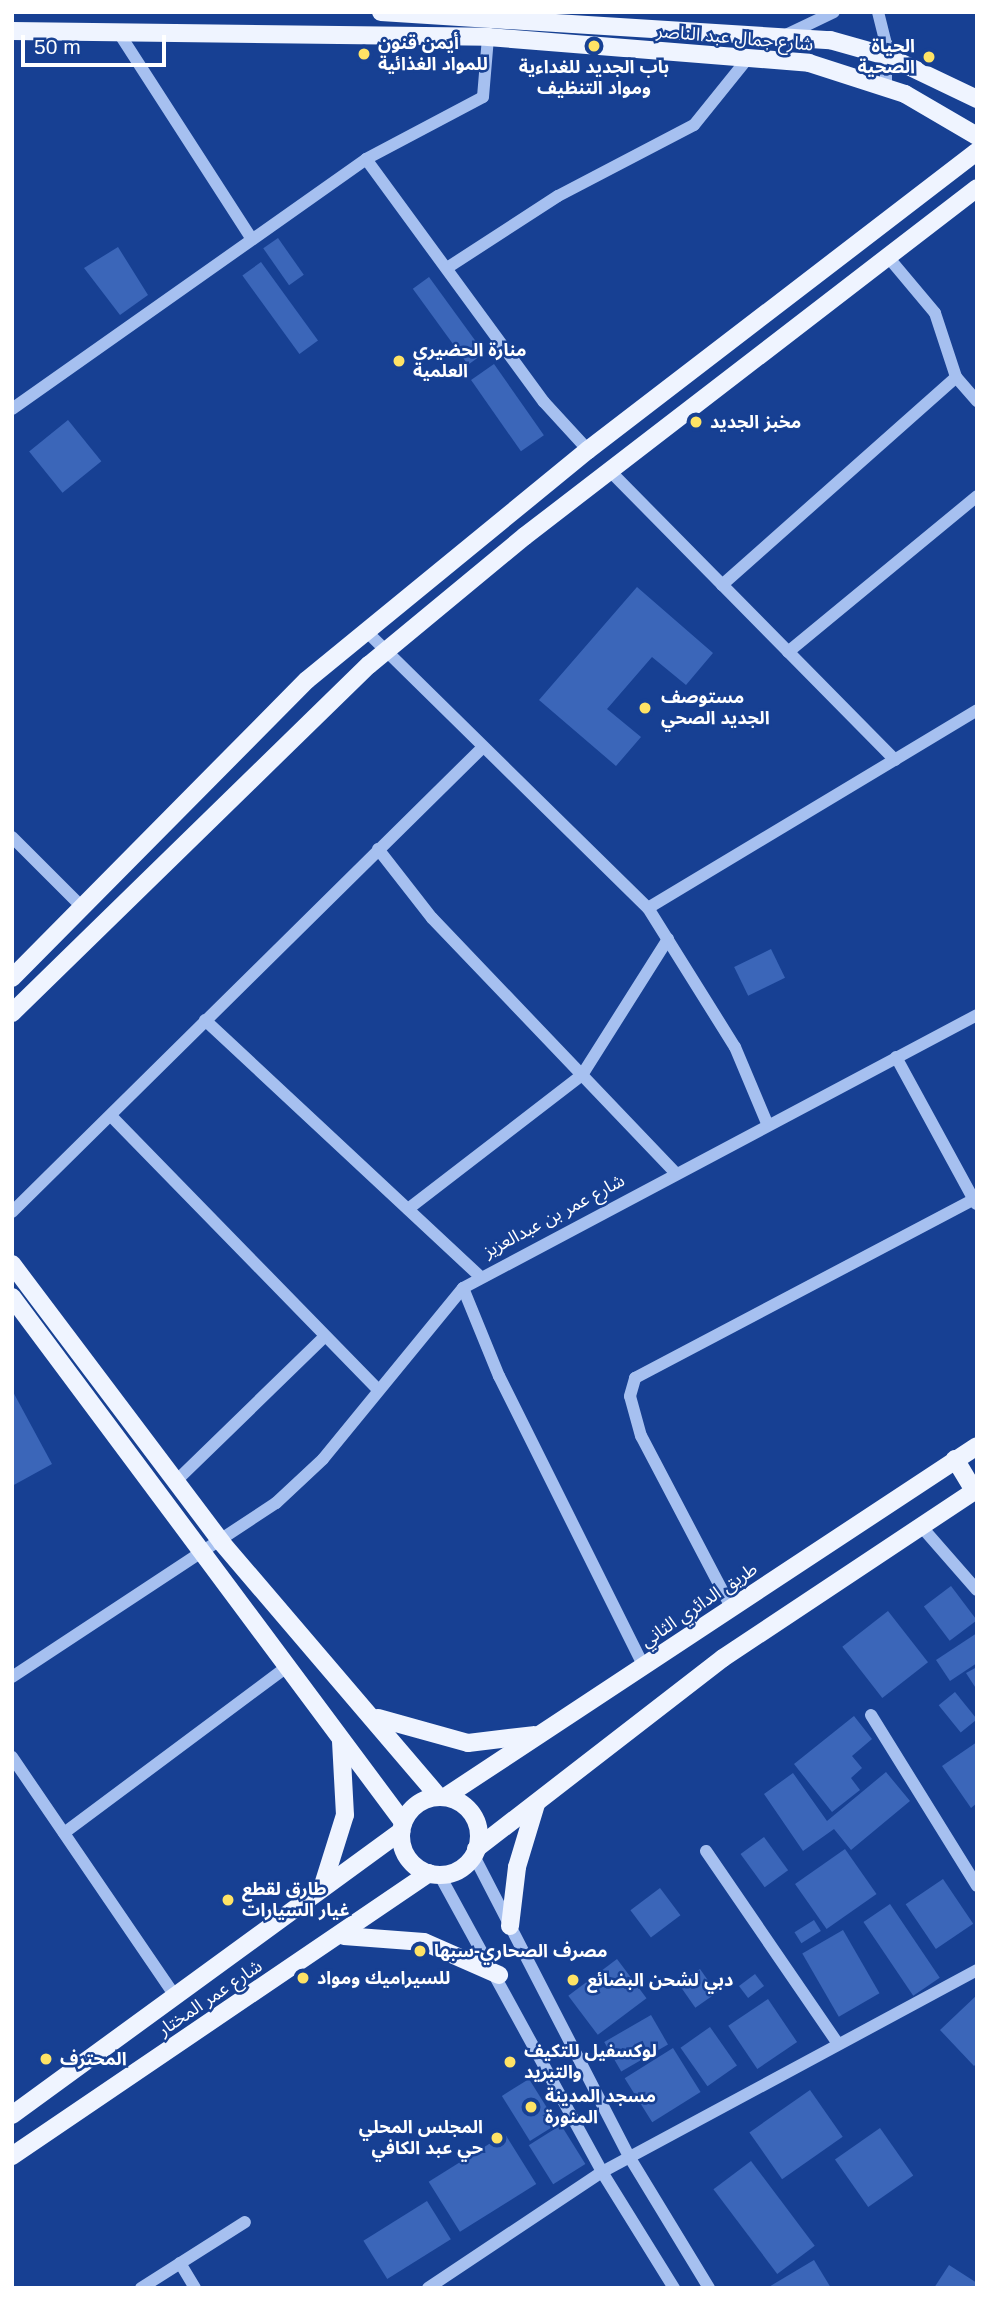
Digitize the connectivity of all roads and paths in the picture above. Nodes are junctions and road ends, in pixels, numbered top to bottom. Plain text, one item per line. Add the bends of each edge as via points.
1 (381, 12) edge
2 (834, 12) edge
3 (878, 12) edge
4 (117, 30) junction
5 (12, 31) edge
6 (786, 35) junction
7 (488, 37) junction
8 (887, 56) junction
9 (748, 58) junction
10 (886, 87) junction
11 (977, 100) edge
12 (977, 136) edge
13 (977, 152) edge
14 (366, 159) junction
15 (977, 188) edge
16 (251, 238) junction
17 (888, 257) junction
18 (447, 268) junction
19 (956, 377) junction
20 (977, 401) edge
21 (12, 409) edge
22 (588, 450) junction
23 (610, 471) junction
24 (977, 496) edge
25 (722, 585) junction
26 (366, 631) junction
27 (386, 652) junction
28 (788, 652) junction
29 (977, 710) edge
30 (483, 747) junction
31 (895, 760) junction
32 (12, 837) edge
33 (378, 849) junction
34 (80, 906) junction
35 (648, 908) junction
36 (668, 939) junction
37 (12, 978) edge
38 (12, 1013) edge
39 (977, 1016) edge
40 (205, 1020) junction
41 (896, 1057) junction
42 (582, 1075) junction
43 (113, 1118) junction
44 (766, 1123) junction
45 (674, 1171) junction
46 (976, 1201) edge
47 (408, 1209) junction
48 (12, 1212) edge
49 (12, 1264) edge
50 (480, 1276) junction
51 (463, 1288) junction
52 (12, 1297) edge
53 (323, 1338) junction
54 (377, 1390) junction
55 (977, 1446) edge
56 (955, 1459) junction
57 (174, 1483) junction
58 (975, 1490) edge
59 (920, 1525) junction
60 (222, 1543) junction
61 (204, 1555) junction
62 (977, 1590) edge
63 (732, 1609) junction
64 (287, 1667) junction
65 (644, 1667) junction
66 (12, 1677) edge
67 (367, 1713) junction
68 (871, 1715) dead end
69 (541, 1734) junction
70 (339, 1735) junction
71 (12, 1757) edge
72 (442, 1797) junction
73 (536, 1804) junction
74 (402, 1826) junction
75 (64, 1833) junction
76 (706, 1851) dead end
77 (475, 1853) junction
78 (434, 1874) junction
79 (322, 1886) junction
80 (977, 1886) edge
81 (510, 1926) junction
82 (344, 1936) junction
83 (977, 1970) edge
84 (499, 1975) junction
85 (176, 1997) junction
86 (838, 2044) junction
87 (12, 2115) edge
88 (12, 2156) edge
89 (629, 2158) junction
90 (602, 2172) junction
91 (245, 2222) dead end
92 (180, 2263) junction
93 (141, 2288) edge
94 (195, 2288) edge
95 (428, 2288) edge
96 (674, 2288) edge
97 (709, 2288) edge

1 - 6 main road, شارع جمال عبد الناصر
2 - 6 street
3 - 8 street
4 - 5 main road, شارع جمال عبد الناصر
4 - 7 main road, شارع جمال عبد الناصر
4 - 16 street
6 - 8 main road, شارع جمال عبد الناصر
7 - 9 main road, شارع جمال عبد الناصر
7 - 14 street via 488,93
8 - 10 street
8 - 11 main road, شارع جمال عبد الناصر
9 - 10 main road, شارع جمال عبد الناصر via 809,64
9 - 18 street via 694,125 558,196
10 - 12 main road, شارع جمال عبد الناصر
13 - 22 main road
14 - 16 street
14 - 18 street
15 - 17 main road
16 - 21 street
17 - 19 street via 935,313
17 - 23 main road
18 - 22 street via 544,402
19 - 20 street
19 - 25 street
22 - 26 main road
23 - 25 street
23 - 27 main road
24 - 28 street
25 - 28 street
26 - 27 street
26 - 34 main road via 264,721
27 - 30 street
27 - 38 main road via 282,744
28 - 31 street
29 - 31 street
30 - 33 street
30 - 35 street
31 - 35 street
32 - 34 street
33 - 40 street
33 - 42 street via 432,918
34 - 37 main road
35 - 36 street
36 - 42 street
36 - 44 street via 735,1047
39 - 41 street, شارع عمر بن عبدالعزيز
40 - 43 street
40 - 47 street
41 - 44 street, شارع عمر بن عبدالعزيز
41 - 46 street
42 - 45 street
42 - 47 street
43 - 48 street
43 - 53 street
44 - 45 street, شارع عمر بن عبدالعزيز
45 - 50 street, شارع عمر بن عبدالعزيز
46 - 63 street via 642,1372 631,1384 641,1436
47 - 50 street
49 - 57 main road
50 - 51 street, شارع عمر بن عبدالعزيز
51 - 54 street, شارع عمر بن عبدالعزيز
51 - 65 street via 499,1376
52 - 61 main road
53 - 54 street
53 - 57 street
54 - 60 street, شارع عمر بن عبدالعزيز via 323,1459
55 - 56 main road, طريق الدائري الثاني
56 - 58 main road
56 - 63 main road, طريق الدائري الثاني
57 - 60 main road
58 - 59 main road
59 - 62 street
59 - 73 main road via 715,1664
60 - 61 street, شارع عمر بن عبدالعزيز
60 - 67 main road
61 - 64 main road
61 - 66 street, شارع عمر بن عبدالعزيز
63 - 65 main road, طريق الدائري الثاني
64 - 70 main road
64 - 75 street
65 - 69 main road, طريق الدائري الثاني
67 - 69 main road via 468,1743
67 - 72 main road
68 - 80 street
69 - 72 main road, طريق الدائري الثاني
70 - 74 main road
70 - 79 main road via 345,1815
71 - 75 street
72 - 74 main road via 418,1804
72 - 77 main road via 471,1812
73 - 77 main road
73 - 81 main road via 517,1867
74 - 78 main road via 406,1855
74 - 79 main road, شارع عمر المختار
75 - 85 street
76 - 86 street
77 - 78 main road via 459,1870
77 - 81 street
78 - 82 main road, شارع عمر المختار
78 - 84 street
79 - 85 main road, شارع عمر المختار
81 - 89 street
82 - 84 main road via 424,1942
82 - 88 main road, شارع عمر المختار
83 - 86 street
84 - 90 street
85 - 87 main road, شارع عمر المختار
86 - 89 street
89 - 90 street
89 - 97 street
90 - 95 street
90 - 96 street
91 - 92 street
92 - 93 street
92 - 94 street

